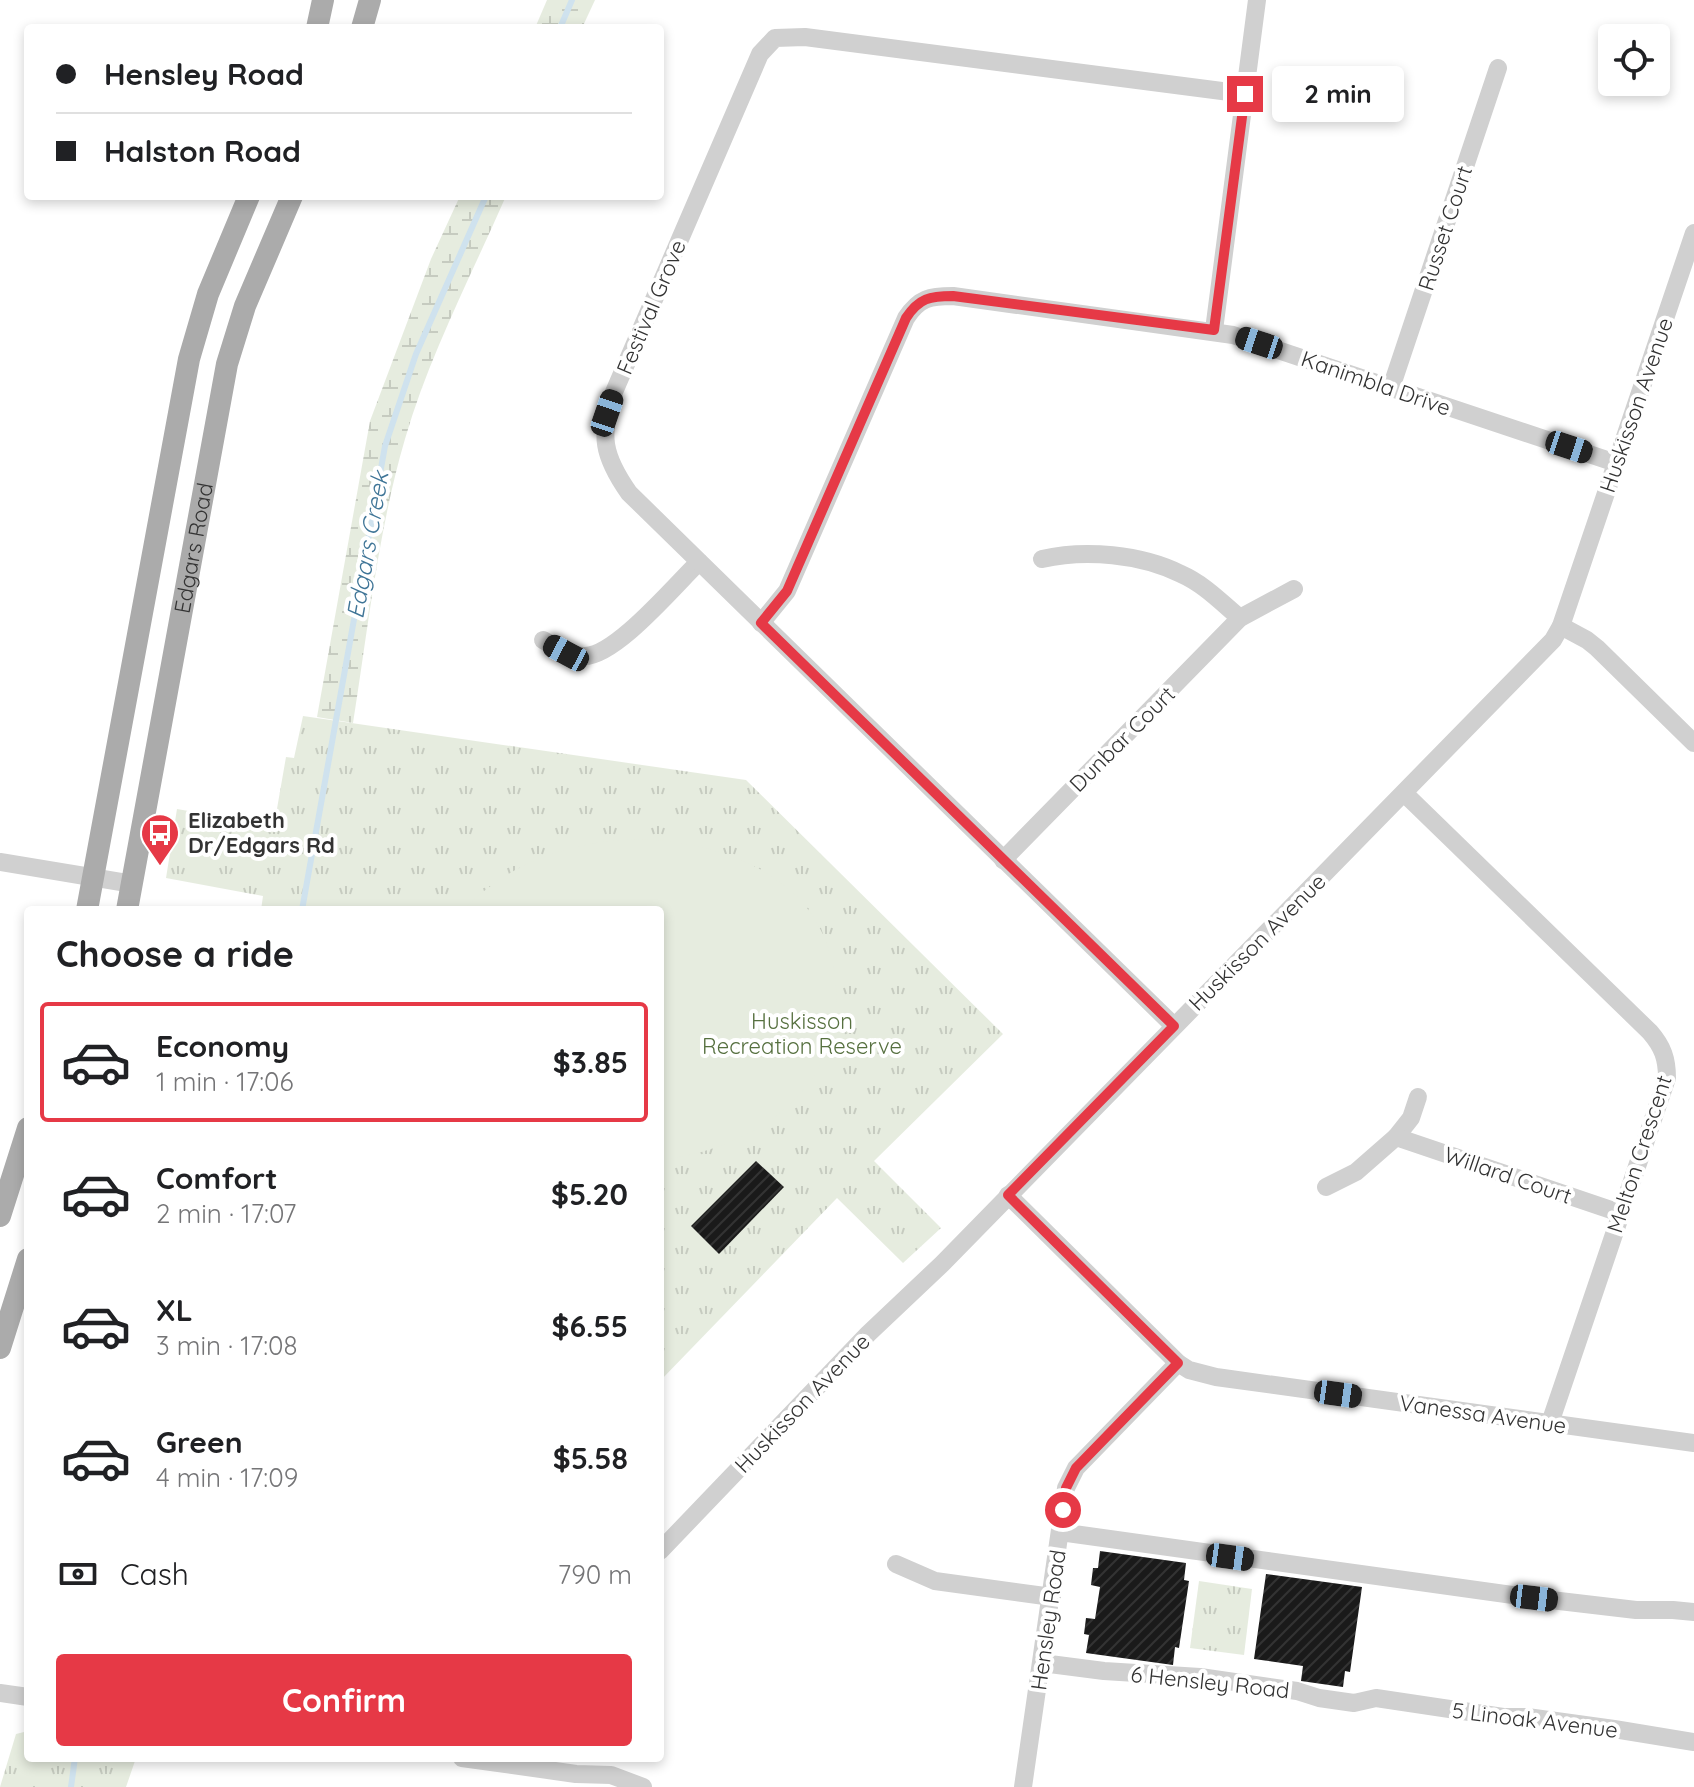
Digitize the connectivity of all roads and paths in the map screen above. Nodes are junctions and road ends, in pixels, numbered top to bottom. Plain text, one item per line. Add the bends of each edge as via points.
1 (323, 0) edge
2 (370, 0) edge
3 (1257, 0) edge
4 (318, 24) edge
5 (363, 24) edge
6 (1498, 68) dead end
7 (1245, 94) junction
8 (247, 200) edge
9 (290, 200) edge
10 (1694, 233) edge
11 (1214, 330) junction
12 (1391, 388) junction
13 (179, 408) junction
14 (217, 415) junction
15 (1616, 463) junction
16 (1042, 559) dead end
17 (699, 562) junction
18 (1294, 589) dead end
19 (1240, 618) junction
20 (761, 623) junction
21 (1561, 626) junction
22 (543, 640) dead end
23 (1694, 743) edge
24 (1404, 793) junction
25 (1003, 860) junction
26 (0, 862) edge
27 (94, 878) junction
28 (133, 884) junction
29 (88, 906) edge
30 (128, 906) edge
31 (1174, 1026) junction
32 (1418, 1097) dead end
33 (1396, 1137) junction
34 (24, 1141) edge
35 (1326, 1187) dead end
36 (1008, 1195) junction
37 (1620, 1213) junction
38 (0, 1216) edge
39 (24, 1272) edge
40 (0, 1348) edge
41 (1178, 1363) junction
42 (1550, 1423) junction
43 (1694, 1443) edge
44 (1060, 1532) junction
45 (664, 1547) edge
46 (896, 1564) dead end
47 (1052, 1597) junction
48 (1694, 1612) edge
49 (1042, 1663) junction
50 (0, 1693) edge
51 (24, 1696) edge
52 (1376, 1698) joint
53 (1694, 1742) edge
54 (490, 1762) edge
55 (612, 1766) edge
56 (1025, 1784) edge
57 (643, 1787) edge

1 - 4 main road
2 - 5 main road
3 - 7 street
6 - 12 street, Russet Court
7 - 11 street
7 - 17 street, Festival Grove via 805,37 781,37 767,45 614,392 604,428 613,470 629,493
8 - 13 main road, Edgars Road via 208,294
9 - 14 main road, Edgars Road via 245,306
10 - 15 street, Huskisson Avenue
11 - 12 street, Kanimbla Drive
11 - 20 street, Kanimbla Drive via 953,296 923,299 906,318 787,591
12 - 15 street, Kanimbla Drive
13 - 14 main road
13 - 27 main road, Edgars Road
14 - 28 main road, Edgars Road
15 - 21 street, Huskisson Avenue
16 - 19 street via 1089,554 1166,568 1201,586
17 - 20 street, Festival Grove
17 - 22 street via 604,652 580,657
18 - 19 street, Dunbar Court
19 - 25 street, Dunbar Court
20 - 25 street, Festival Grove
21 - 23 street via 1597,648
21 - 24 street, Huskisson Avenue
24 - 31 street, Huskisson Avenue
24 - 37 street, Melton Crescent via 1659,1042 1667,1078
25 - 31 street, Festival Grove
26 - 27 street
27 - 28 street
27 - 29 main road, Edgars Road
28 - 30 main road, Edgars Road
31 - 36 street, Huskisson Avenue
32 - 33 street
33 - 35 street via 1356,1172
33 - 37 street, Willard Court
34 - 38 main road
36 - 41 street, Vanessa Avenue
36 - 45 street, Huskisson Avenue
37 - 42 street, Melton Crescent
39 - 40 main road
41 - 42 street, Vanessa Avenue via 1216,1377
41 - 44 street, Hensley Road via 1076,1468 1066,1488
42 - 43 street, Vanessa Avenue
44 - 47 street, Hensley Road
44 - 48 street via 1636,1610
46 - 47 street via 935,1581
47 - 49 street, Hensley Road
49 - 52 street, 6 Hensley Road via 1215,1679 1354,1703
49 - 56 street, Hensley Road
50 - 51 street
52 - 53 street, 5 Linoak Avenue
54 - 55 street via 576,1774
55 - 57 street

